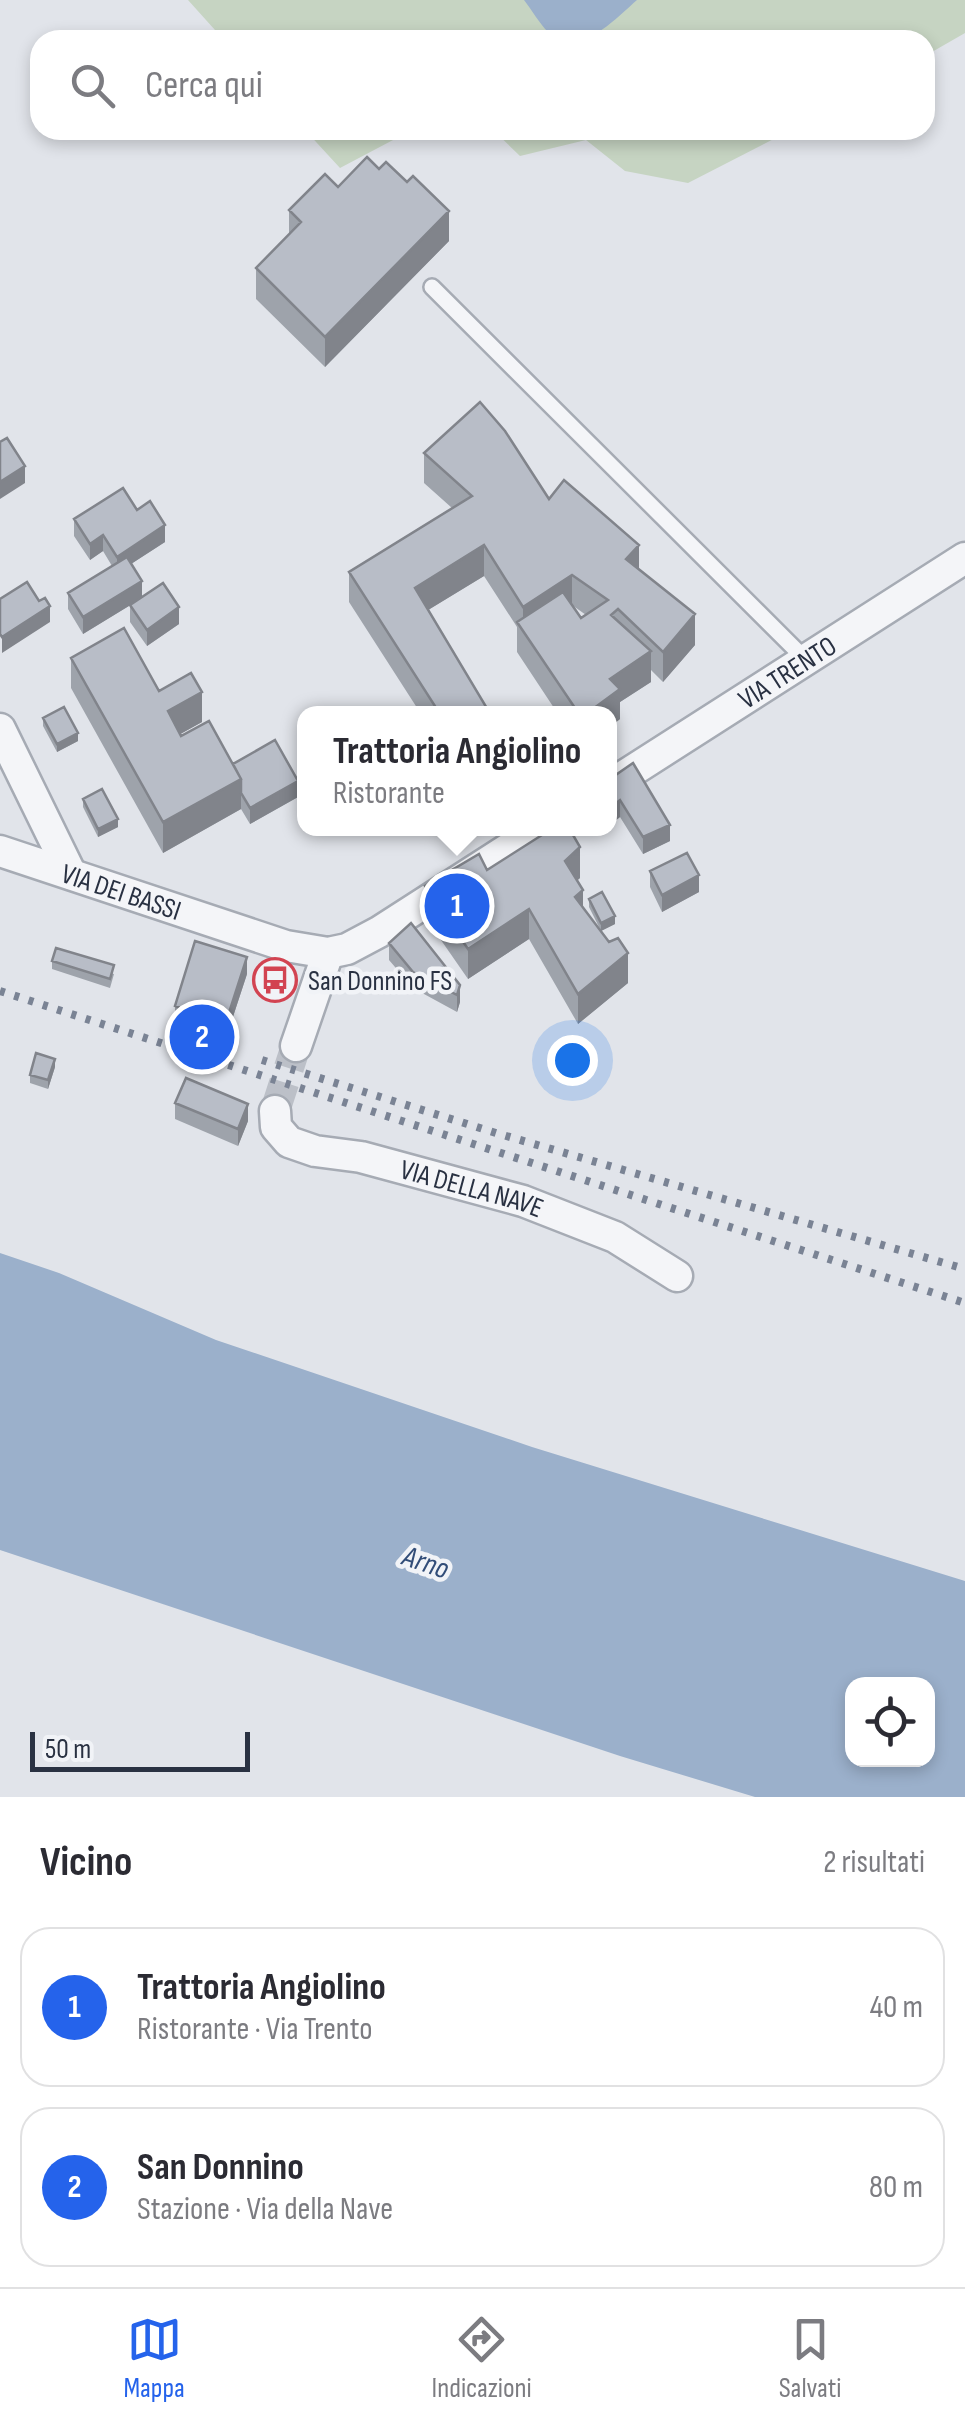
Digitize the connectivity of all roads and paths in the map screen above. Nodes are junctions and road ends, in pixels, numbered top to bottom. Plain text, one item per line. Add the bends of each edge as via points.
1 (432, 287) dead end
2 (965, 558) edge
3 (806, 660) junction
4 (0, 728) edge
5 (617, 781) edge
6 (529, 836) edge
7 (0, 851) edge
8 (70, 874) junction
9 (328, 953) junction
10 (296, 1046) tunnel mouth
11 (274, 1111) dead end
12 (677, 1276) dead end

1 - 3 lane
2 - 3 street, VIA TRENTO
3 - 5 street, VIA TRENTO
4 - 8 street, VIA DEI BASSI
6 - 9 street via 379,932
7 - 8 street
8 - 9 street, VIA DEI BASSI via 286,946
9 - 10 street
11 - 12 street, VIA DELLA NAVE via 276,1127 289,1142 523,1201 615,1237

